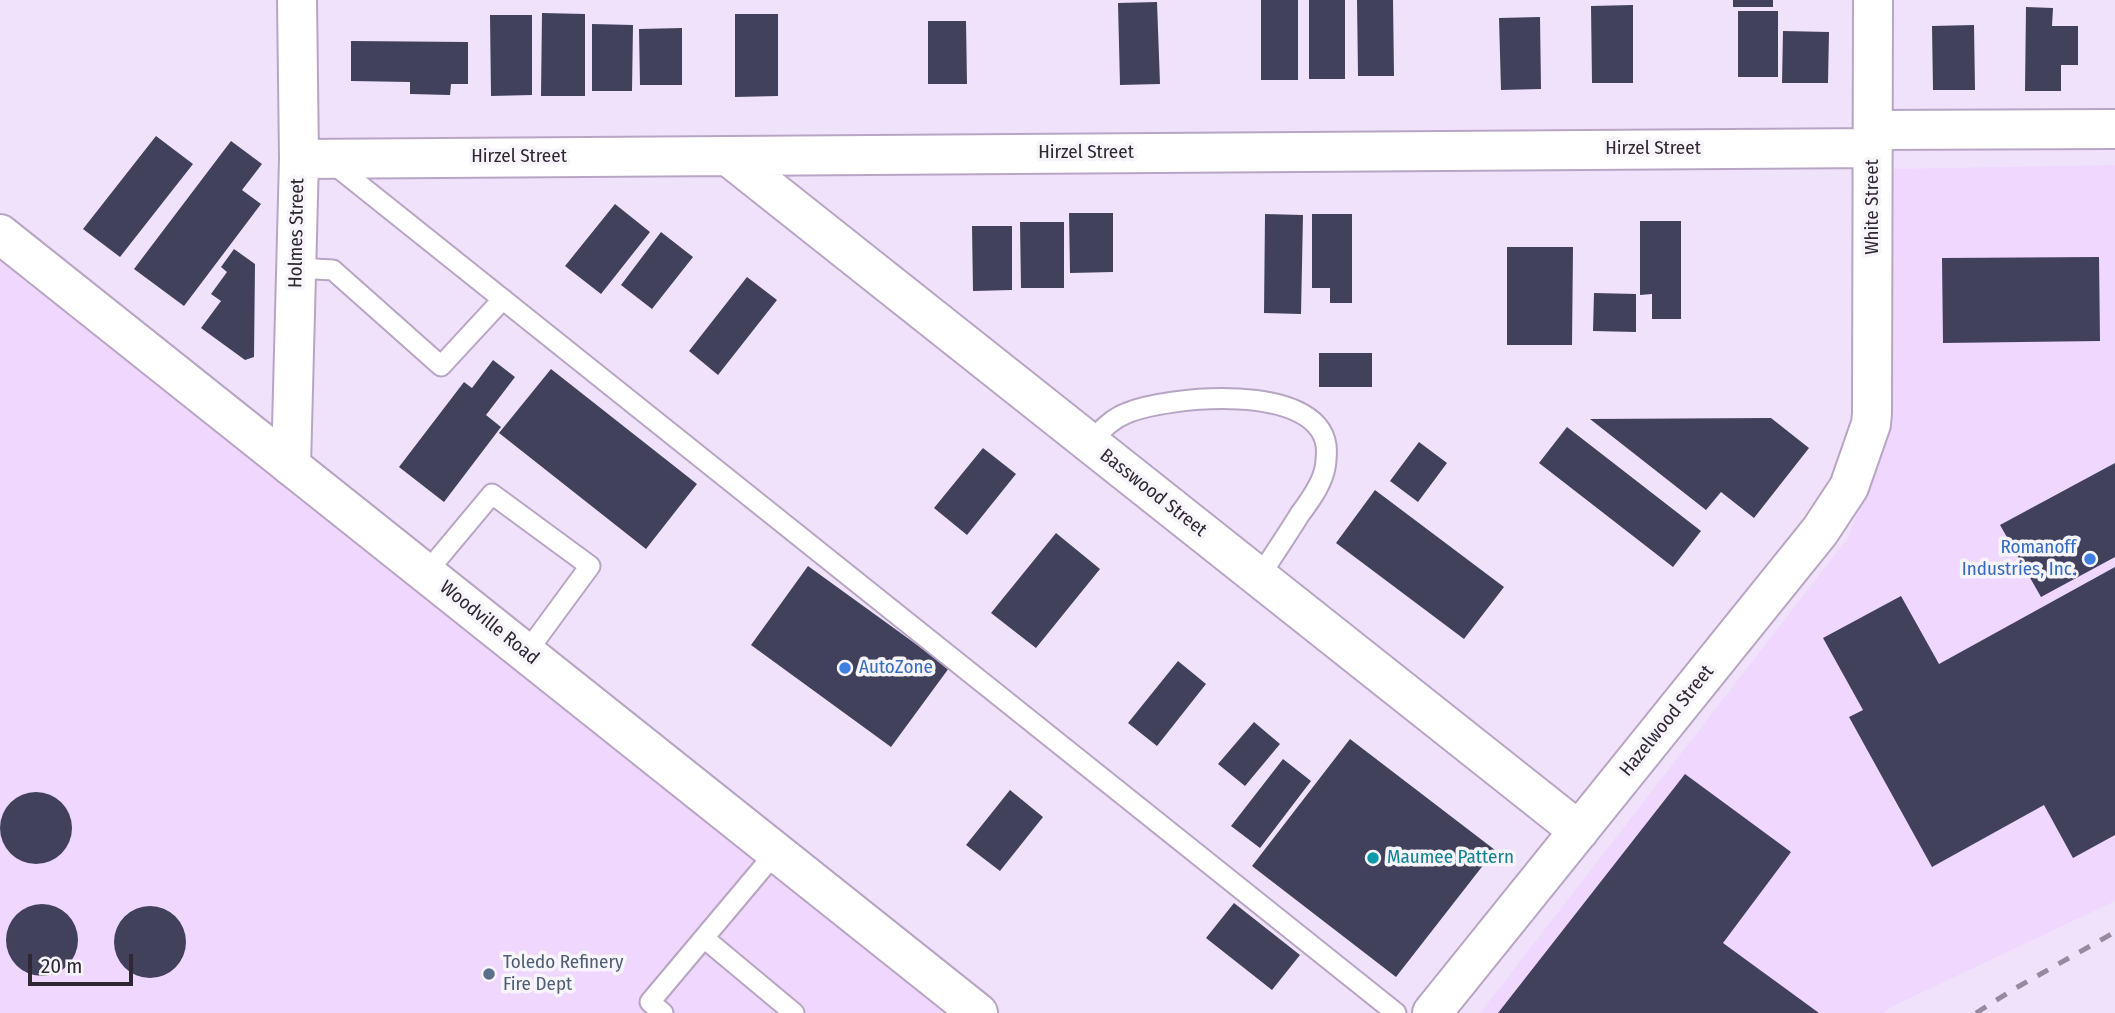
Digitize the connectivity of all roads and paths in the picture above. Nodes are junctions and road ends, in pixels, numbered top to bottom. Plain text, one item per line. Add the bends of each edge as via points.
1 (297, 0) edge
2 (1873, 0) edge
3 (2115, 129) edge
4 (1873, 139) junction
5 (728, 156) junction
6 (313, 159) junction
7 (0, 234) edge
8 (296, 268) junction
9 (503, 299) junction
10 (1872, 413) joint
11 (1089, 443) junction
12 (292, 466) junction
13 (426, 573) junction
14 (1259, 578) junction
15 (526, 653) junction
16 (1578, 831) junction
17 (776, 852) junction
18 (704, 938) junction
19 (663, 1013) edge
20 (794, 1013) edge
21 (978, 1013) edge
22 (1396, 1013) edge
23 (1432, 1013) edge

1 - 6 street, Holmes Street
2 - 4 street, White Street
3 - 4 street, Hirzel Street
4 - 5 street, Hirzel Street
4 - 10 street, White Street
5 - 6 street, Hirzel Street
5 - 11 street, Basswood Street
6 - 8 street, Holmes Street
6 - 9 lane
7 - 12 street, Woodville Road
8 - 9 lane via 333,270 441,366
8 - 12 street, Holmes Street
9 - 22 lane
10 - 16 street, Hazelwood Street via 1849,487 1820,531
11 - 14 street, Basswood Street
11 - 14 lane via 1126,413 1161,403 1205,399 1275,403 1299,410 1317,425 1326,445 1324,472
12 - 13 street, Woodville Road
13 - 15 street, Woodville Road
13 - 15 lane via 492,494 590,566
14 - 16 street, Basswood Street
15 - 17 street, Woodville Road
16 - 23 street, Hazelwood Street
17 - 18 lane
17 - 21 street, Woodville Road
18 - 19 lane via 650,1002
18 - 20 lane

